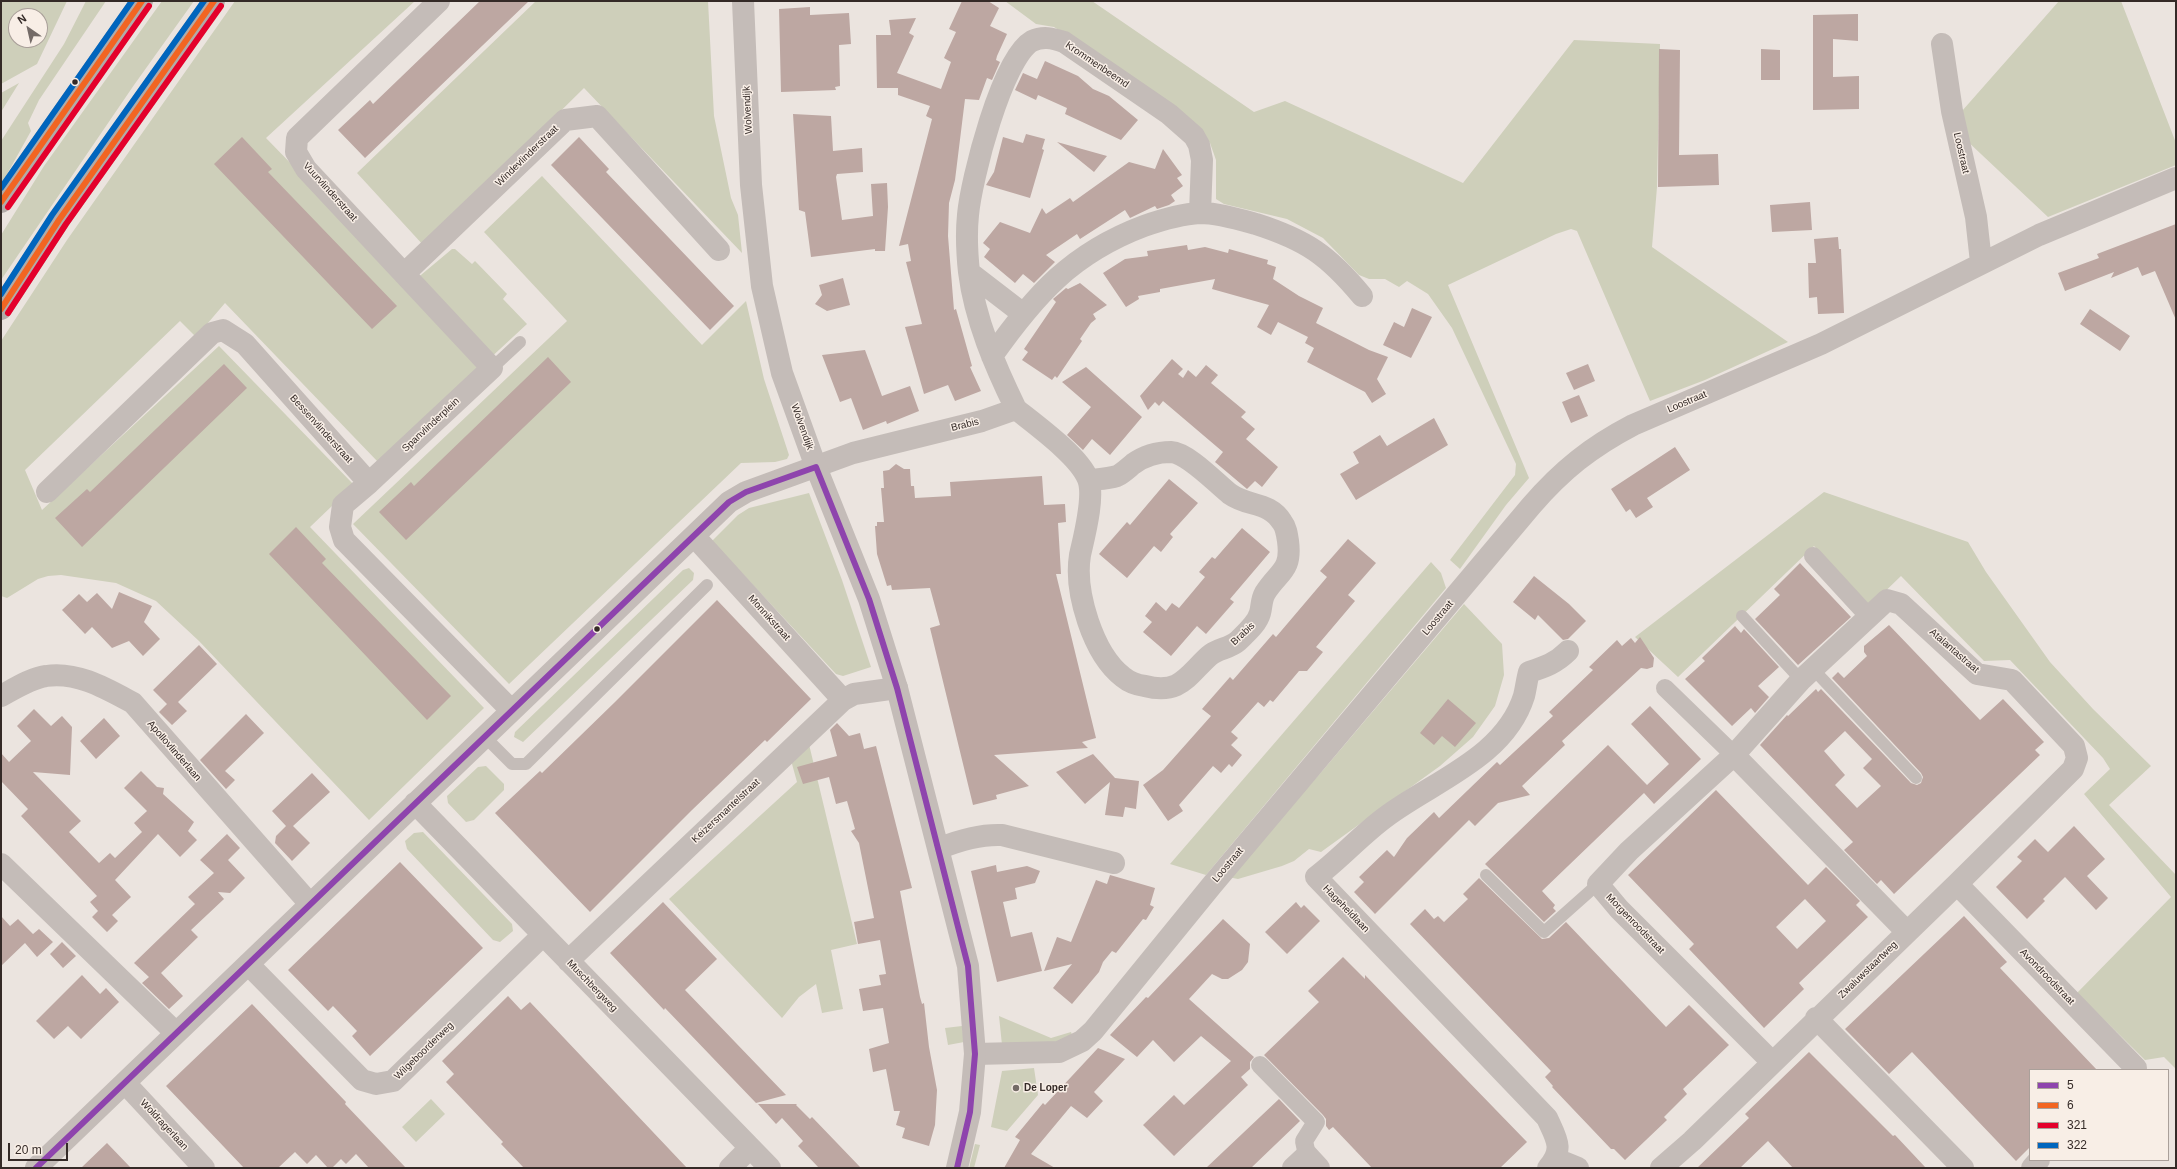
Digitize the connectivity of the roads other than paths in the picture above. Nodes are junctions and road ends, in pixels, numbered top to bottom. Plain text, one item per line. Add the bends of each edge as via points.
1 (142, 1) edge
2 (214, 1) edge
3 (439, 1) edge
4 (743, 1) edge
5 (1942, 44) dead end
6 (2176, 178) edge
7 (1, 202) edge
8 (1200, 213) junction
9 (719, 250) dead end
10 (1981, 262) junction
11 (405, 272) junction
12 (970, 273) junction
13 (1362, 296) dead end
14 (1, 309) edge
15 (1022, 313) junction
16 (520, 342) dead end
17 (992, 356) junction
18 (492, 368) junction
19 (1016, 409) junction
20 (816, 467) junction
21 (1089, 480) junction
22 (369, 483) junction
23 (47, 492) dead end
24 (694, 536) junction
25 (1812, 556) dead end
26 (707, 585) dead end
27 (1742, 616) dead end
28 (1869, 617) junction
29 (1568, 651) dead end
30 (1807, 675) junction
31 (897, 688) junction
32 (1665, 688) dead end
33 (1, 696) edge
34 (843, 700) junction
35 (511, 710) junction
36 (484, 736) junction
37 (1734, 755) junction
38 (2073, 769) joint
39 (1916, 778) dead end
40 (415, 803) junction
41 (940, 848) junction
42 (1, 864) edge
43 (1114, 864) dead end
44 (1486, 875) dead end
45 (1598, 884) junction
46 (1957, 884) junction
47 (310, 904) junction
48 (1907, 932) junction
49 (543, 935) junction
50 (568, 960) junction
51 (248, 964) junction
52 (1816, 1018) junction
53 (176, 1033) junction
54 (975, 1054) junction
55 (1772, 1062) junction
56 (1260, 1065) dead end
57 (2135, 1069) edge
58 (125, 1083) junction
59 (750, 1148) junction
60 (1552, 1163) edge
61 (1306, 1164) edge
62 (1672, 1165) edge
63 (36, 1168) edge
64 (204, 1168) edge
65 (730, 1168) edge
66 (770, 1168) edge
67 (957, 1168) edge
68 (1578, 1168) edge
69 (1963, 1168) edge

1 - 7 main road
2 - 14 main road via 60,220
3 - 11 street, Vuurvlinderstraat via 297,138 296,152 306,169
4 - 20 street, Wolvendijk via 752,185 762,286 782,373
5 - 10 street, Loostraat via 1952,110 1976,217
6 - 10 street, Loostraat via 2098,208
8 - 12 street, Krommenbeemd via 1202,160 1194,136 1169,114 1064,42 1042,37 1020,51 990,119 968,214 966,240
8 - 13 street via 1248,222 1282,232 1306,243 1347,278
8 - 15 street via 1154,223 1125,233 1097,247 1051,283
9 - 11 street, Windevlinderstraat via 597,116 565,120
10 - 54 street, Loostraat via 1821,344 1634,425 1579,457 1554,479 1531,506 1212,885 1093,1031 1082,1041 1059,1052
11 - 18 street, Vuurvlinderstraat
12 - 15 street
12 - 17 street, Krommenbeemd via 982,330
15 - 17 street
16 - 18 lane
17 - 19 street, Krommenbeemd
18 - 22 street, Spanvlinderplein
19 - 20 street, Brabis via 982,421 853,453
19 - 21 street via 1056,441
20 - 24 street, Brabis via 746,492 729,502
20 - 31 street, Wolvendijk via 869,600
21 - 21 street, Brabis via 1118,476 1138,460 1155,453 1174,452 1190,461 1234,497 1247,503 1268,507 1284,524 1290,553 1289,562 1266,592 1256,622 1236,643 1210,655 1179,685 1165,689 1153,688 1124,678 1111,667 1092,633 1080,580 1080,558 1089,514
22 - 23 street, Bessenvlinderstraat via 245,344 223,330 212,333
22 - 35 street via 343,505 340,527 344,540
24 - 34 street, Monnikstraat
24 - 35 street, Brabis
25 - 28 street
26 - 36 lane via 526,764 512,764
27 - 30 lane
28 - 30 street, Atalantastraat
28 - 38 street, Atalantastraat via 1887,600 1901,604 1977,674 2012,680 2074,746 2077,758
29 - 60 street, Hageheldlaan via 1557,662 1529,672 1524,696 1515,715 1501,735 1483,753 1386,816 1342,857 1316,877 1547,1118 1558,1143
30 - 37 street, Atalantastraat
30 - 39 lane
31 - 34 street, Keizersmantelstraat via 854,694
31 - 41 street, Wolvendijk
32 - 37 street
33 - 47 street, Apollovlinderlaan via 46,676 66,676 97,684 133,703
34 - 50 street, Keizersmantelstraat
35 - 36 street, Brabis
36 - 40 street, Brabis
37 - 45 street via 1629,851
37 - 48 street
38 - 46 street, Zwaluwstaartweg
40 - 47 street, Brabis
40 - 49 street, Muschbergweg
41 - 43 street via 964,839 988,834 1002,835
41 - 54 street, Wolvendijk via 968,966
42 - 53 street
44 - 45 lane via 1544,932
45 - 55 street, Morgenroodstraat via 1619,909
46 - 48 street, Zwaluwstaartweg
46 - 57 street, Avondroodstraat
47 - 51 street, Brabis
48 - 52 street, Zwaluwstaartweg
49 - 50 street, Muschbergweg
49 - 51 street, Wilgeboorderweg via 393,1081 376,1084 362,1080
50 - 59 street, Muschbergweg
51 - 53 street, Brabis
52 - 55 street, Zwaluwstaartweg
52 - 69 street
53 - 58 street, Brabis
54 - 67 street, Wolvendijk via 970,1112
55 - 62 street, Zwaluwstaartweg
56 - 61 street via 1316,1122 1304,1141
58 - 63 street, Brabis
58 - 64 street, Woldragerlaan
59 - 65 street
59 - 66 street, Muschbergweg
60 - 68 street

